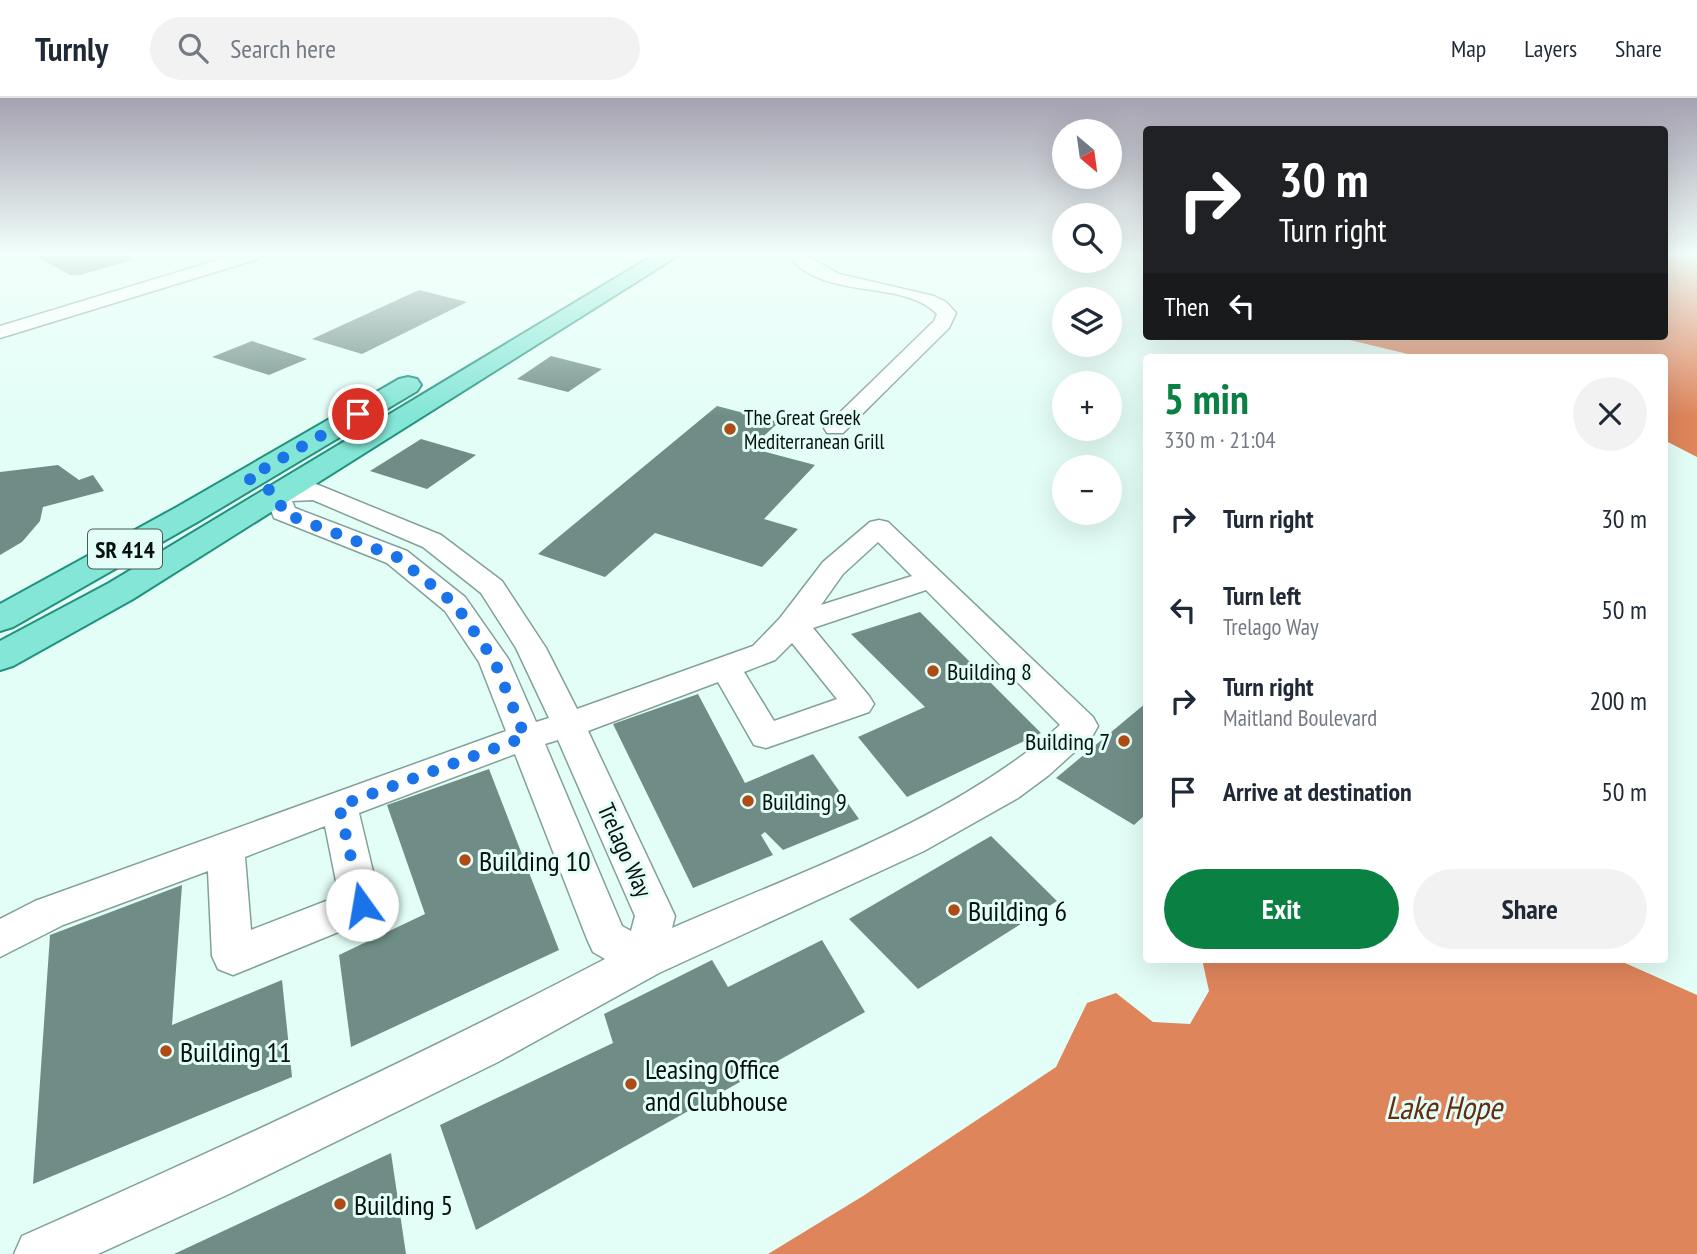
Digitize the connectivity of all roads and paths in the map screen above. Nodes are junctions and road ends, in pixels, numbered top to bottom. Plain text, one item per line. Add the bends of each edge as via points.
1 (75, 309) edge
2 (581, 309) edge
3 (944, 309) edge
4 (0, 332) edge
5 (451, 360) dead end
6 (835, 428) dead end
7 (248, 478) junction
8 (278, 495) junction
9 (931, 579) junction
10 (0, 619) edge
11 (791, 625) junction
12 (0, 657) edge
13 (725, 667) junction
14 (569, 725) junction
15 (525, 737) junction
16 (339, 806) junction
17 (225, 848) junction
18 (0, 939) edge
19 (644, 960) junction
20 (40, 1254) edge

1 - 4 street
2 - 8 main road, SR 414
3 - 6 street via 942,324
5 - 7 main road, SR 414
7 - 8 street
7 - 10 main road, SR 414
8 - 12 main road, SR 414 via 121,591
8 - 14 street, Trelago Way via 316,492 432,541 492,587 531,648
8 - 15 street, Trelago Way via 283,513 397,557 455,604 494,660
9 - 11 street
9 - 11 street via 879,528 832,568
9 - 19 street via 1081,726 1037,766 911,841
11 - 13 street via 764,653
11 - 13 street via 858,704 766,736
13 - 14 street
14 - 15 street
14 - 19 street, Trelago Way via 655,916
15 - 16 street
15 - 19 street, Trelago Way via 607,939
16 - 17 street
16 - 17 street via 362,905 233,956
17 - 18 street via 49,913
19 - 20 street via 482,1047

